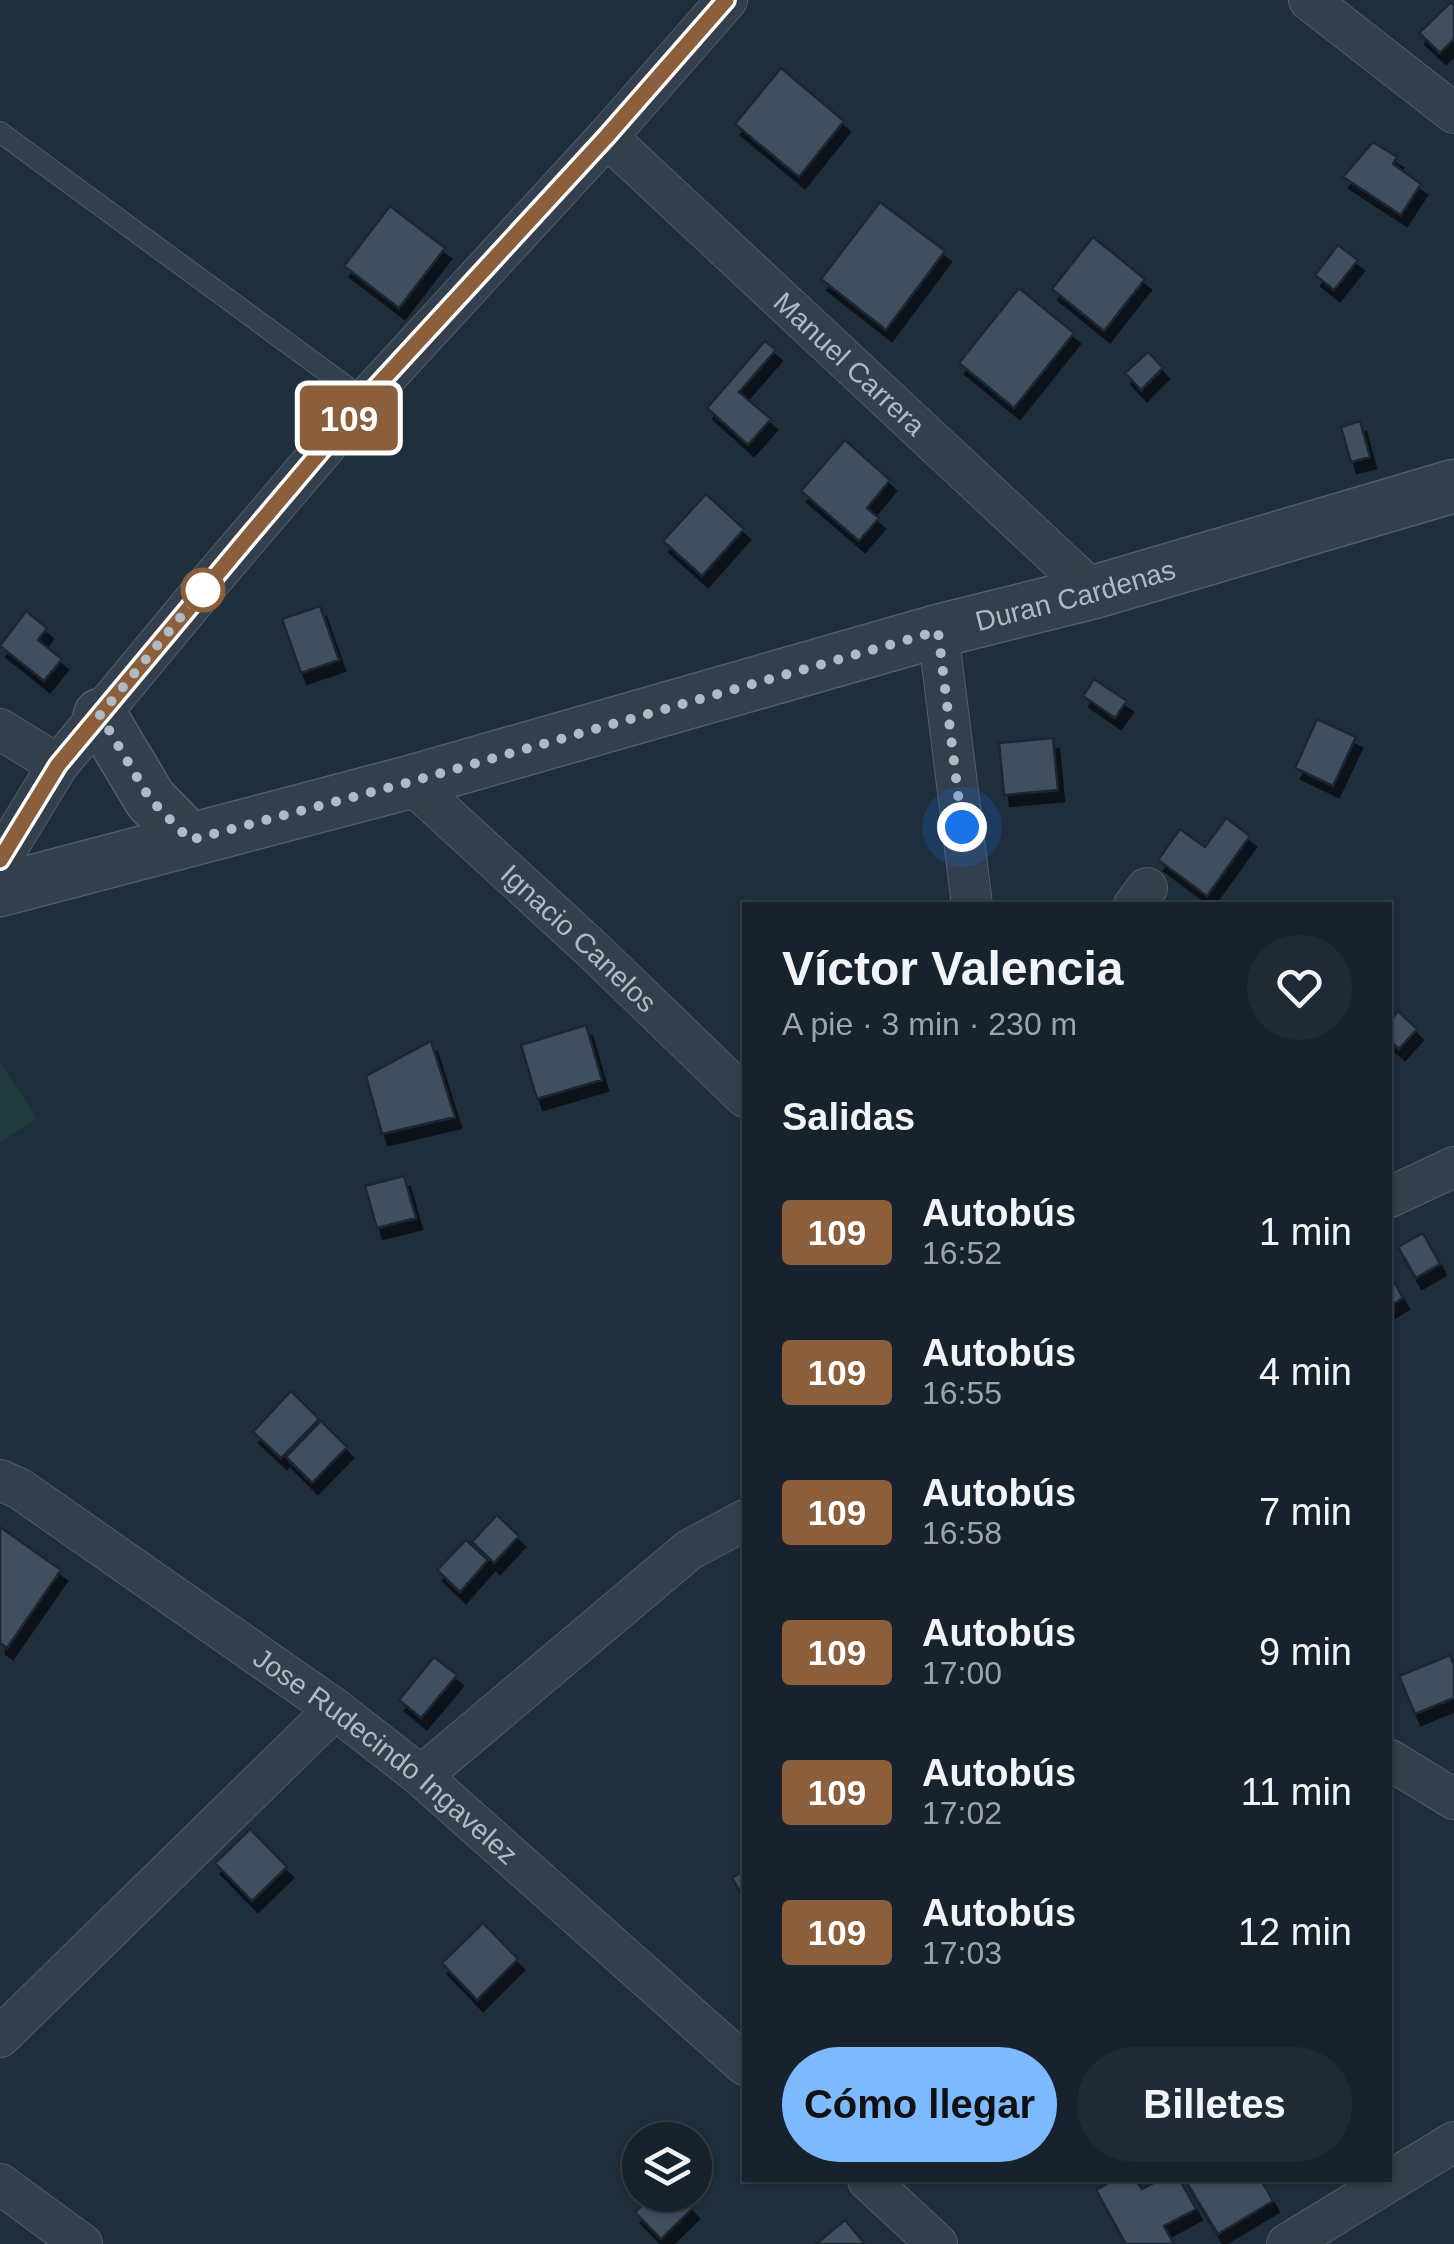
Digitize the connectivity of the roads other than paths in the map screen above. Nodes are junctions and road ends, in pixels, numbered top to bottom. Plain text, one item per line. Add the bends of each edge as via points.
1 (726, 0) edge
2 (1309, 0) edge
3 (1454, 113) edge
4 (0, 132) edge
5 (607, 136) junction
6 (364, 400) junction
7 (1454, 486) edge
8 (1094, 592) junction
9 (938, 631) junction
10 (100, 715) junction
11 (0, 729) edge
12 (58, 765) junction
13 (410, 782) junction
14 (190, 840) junction
15 (0, 860) edge
16 (0, 890) edge
17 (972, 902) edge
18 (742, 1094) edge
19 (1454, 1167) edge
20 (1392, 1196) edge
21 (0, 1480) edge
22 (742, 1522) edge
23 (335, 1710) junction
24 (1392, 1761) edge
25 (421, 1776) junction
26 (1454, 1799) edge
27 (0, 2037) edge
28 (742, 2063) edge
29 (1454, 2142) edge
30 (1392, 2180) edge
31 (870, 2182) edge
32 (1389, 2182) edge
33 (0, 2184) edge
34 (82, 2244) edge
35 (937, 2244) edge
36 (1287, 2244) edge

1 - 5 street
2 - 3 street
4 - 6 lane
5 - 6 street
5 - 8 street, Manuel Carrera
6 - 10 street
7 - 8 street, Duran Cardenas
8 - 9 street, Duran Cardenas
9 - 13 street, Duran Cardenas
9 - 17 street
10 - 12 street
10 - 14 street via 150,799
11 - 12 street
12 - 15 street
13 - 14 street, Duran Cardenas
13 - 18 street, Ignacio Canelos
14 - 16 street, Duran Cardenas
19 - 20 street
21 - 23 street, Jose Rudecindo Ingavelez
22 - 25 street via 689,1550
23 - 25 street, Jose Rudecindo Ingavelez
23 - 27 street
24 - 26 street
25 - 28 street, Jose Rudecindo Ingavelez
29 - 30 street
31 - 35 street
32 - 36 street
33 - 34 street

